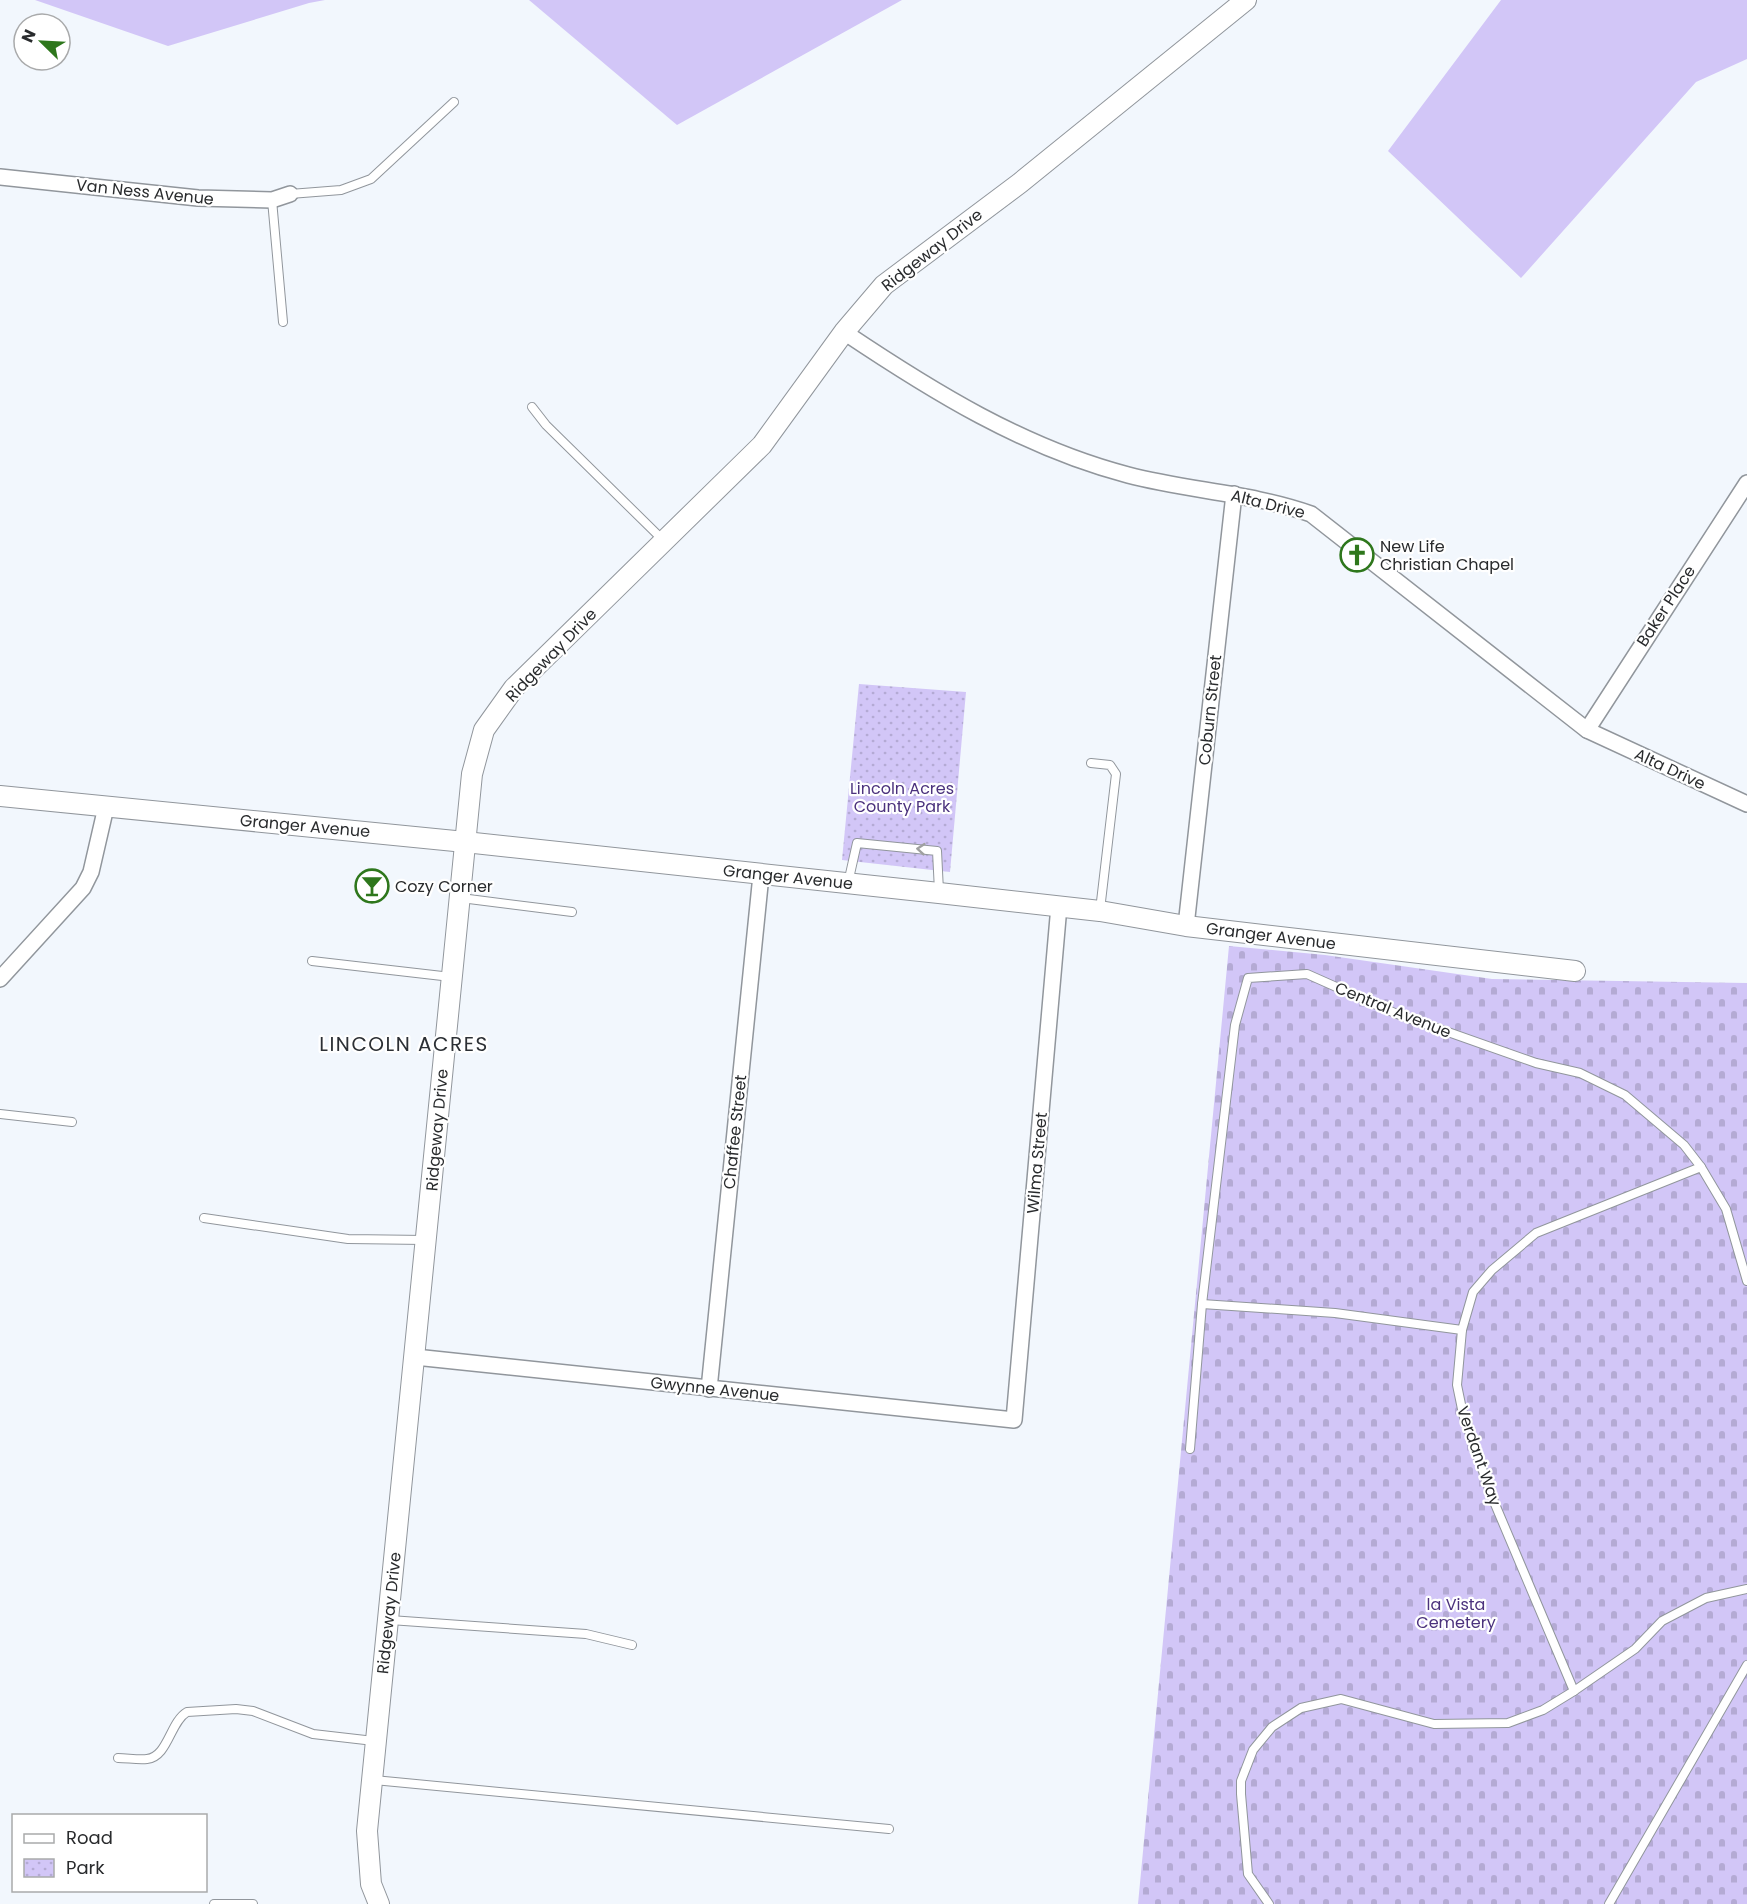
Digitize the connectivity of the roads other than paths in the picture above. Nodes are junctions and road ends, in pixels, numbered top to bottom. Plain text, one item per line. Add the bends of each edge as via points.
1 (1246, 0) edge
2 (454, 102) dead end
3 (0, 177) edge
4 (290, 194) joint
5 (272, 200) junction
6 (283, 322) dead end
7 (844, 332) junction
8 (532, 407) dead end
9 (1747, 483) edge
10 (1234, 494) junction
11 (664, 541) junction
12 (1587, 730) junction
13 (1091, 763) dead end
14 (0, 796) edge
15 (1747, 804) edge
16 (106, 807) junction
17 (465, 842) junction
18 (761, 875) junction
19 (848, 883) junction
20 (939, 893) junction
21 (460, 898) junction
22 (1059, 906) junction
23 (1100, 911) junction
24 (573, 912) dead end
25 (1186, 926) junction
26 (312, 961) dead end
27 (1575, 971) dead end
28 (452, 977) junction
29 (0, 979) edge
30 (0, 1114) edge
31 (72, 1122) dead end
32 (1701, 1167) junction
33 (204, 1218) dead end
34 (427, 1240) junction
35 (1747, 1281) edge
36 (1202, 1304) junction
37 (1461, 1330) junction
38 (415, 1357) junction
39 (709, 1389) junction
40 (1014, 1420) joint
41 (1190, 1449) dead end
42 (1747, 1589) edge
43 (388, 1619) junction
44 (632, 1645) dead end
45 (1747, 1665) edge
46 (1574, 1691) junction
47 (376, 1741) junction
48 (118, 1758) dead end
49 (372, 1780) junction
50 (889, 1829) dead end
51 (214, 1904) edge
52 (253, 1904) edge
53 (379, 1904) edge
54 (1269, 1904) edge
55 (1609, 1904) edge

1 - 7 street, Ridgeway Drive via 1020,183 884,285
2 - 4 lane via 370,179 340,190
3 - 5 street, Van Ness Avenue via 198,198
4 - 5 street, Van Ness Avenue
5 - 6 lane
7 - 10 street, Alta Drive via 963,407 1079,460 1130,476
7 - 11 street, Ridgeway Drive via 762,445
8 - 11 lane
9 - 12 street, Baker Place
10 - 12 street, Alta Drive via 1311,514
10 - 25 street, Coburn Street
11 - 17 street, Ridgeway Drive via 514,688 484,729 472,774
12 - 15 street, Alta Drive
13 - 23 lane via 1110,765 1116,774
14 - 16 street, Granger Avenue
16 - 17 street, Granger Avenue
16 - 29 street via 91,872 82,888
17 - 18 street, Granger Avenue
17 - 21 street, Ridgeway Drive
18 - 19 street, Granger Avenue
18 - 39 street, Chaffee Street
19 - 20 street, Granger Avenue
20 -> 19 lane via 938,851 856,843
20 - 22 street, Granger Avenue
21 - 24 lane
21 - 28 street, Ridgeway Drive
22 - 23 street, Granger Avenue
22 - 40 street, Wilma Street
23 - 25 street, Granger Avenue
25 - 27 street, Granger Avenue
26 - 28 lane
28 - 34 street, Ridgeway Drive
30 - 31 lane
32 - 35 lane, Central Avenue via 1726,1209
32 - 36 lane, Central Avenue via 1684,1145 1625,1095 1580,1073 1536,1063 1397,1014 1307,974 1248,978 1235,1024
32 - 37 lane, Verdant Way via 1536,1233 1492,1270 1473,1292
33 - 34 lane via 348,1239
34 - 38 street, Ridgeway Drive
36 - 37 lane via 1335,1313
36 - 41 lane
37 - 46 lane, Verdant Way via 1457,1385 1463,1414 1492,1497
38 - 39 street, Gwynne Avenue
38 - 43 street, Ridgeway Drive
39 - 40 street, Gwynne Avenue
42 - 46 lane via 1706,1598 1662,1621 1635,1649
43 - 44 lane via 586,1634
43 - 47 street, Ridgeway Drive
45 - 55 lane
46 - 54 lane via 1543,1710 1508,1723 1434,1724 1341,1699 1301,1708 1272,1727 1253,1750 1241,1782 1248,1874
47 - 48 lane via 313,1734 253,1711 187,1712 172,1726 159,1754 150,1759
47 - 49 street, Ridgeway Drive
49 - 50 lane
49 - 53 street, Ridgeway Drive via 367,1830 371,1884
51 - 52 lane

